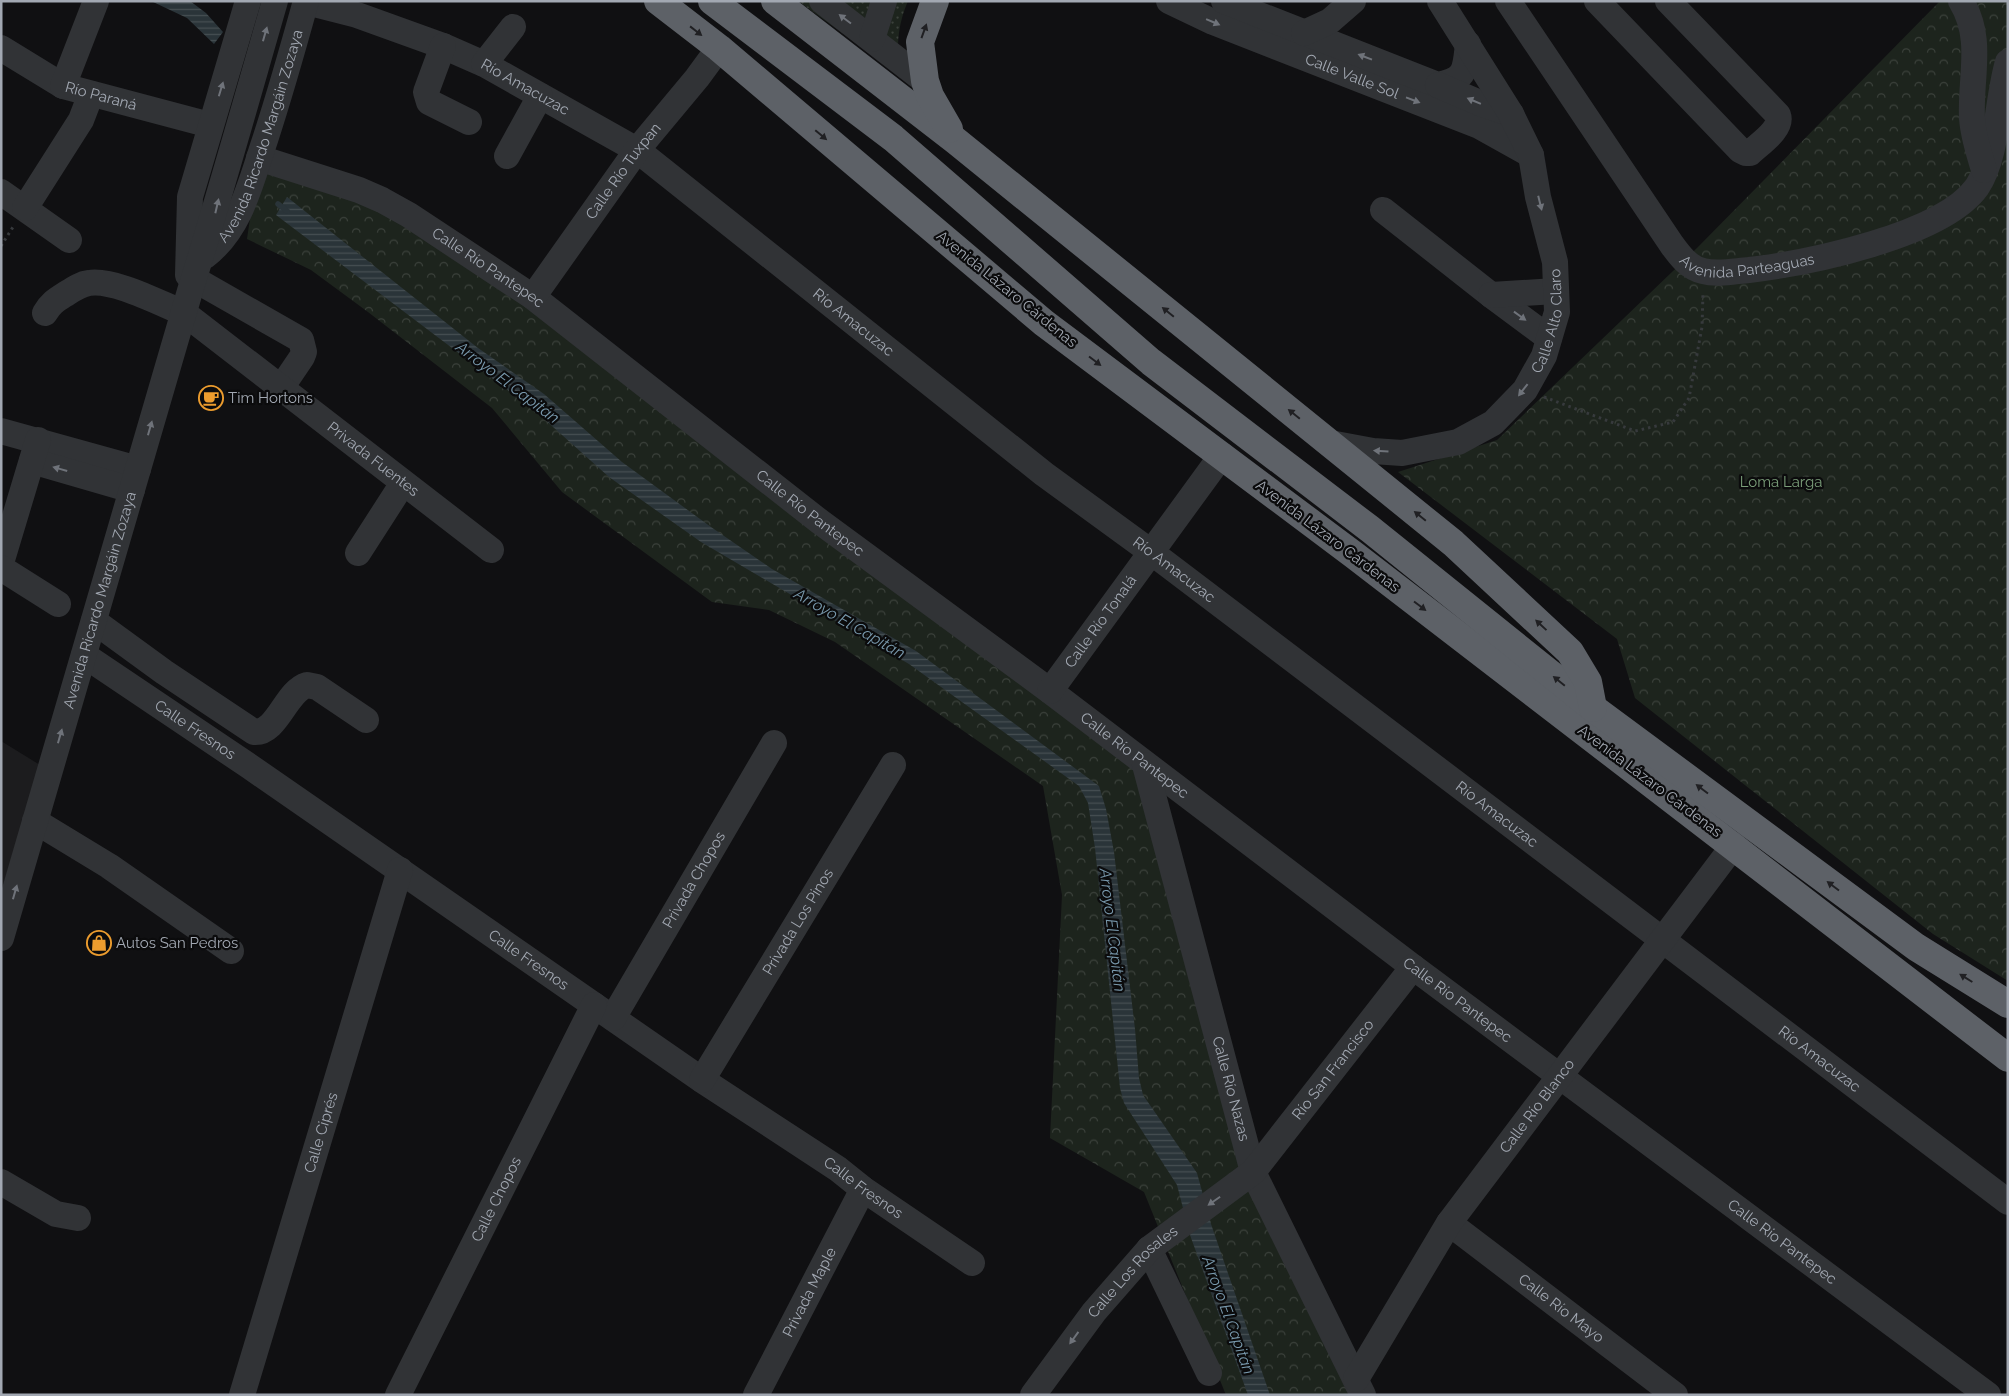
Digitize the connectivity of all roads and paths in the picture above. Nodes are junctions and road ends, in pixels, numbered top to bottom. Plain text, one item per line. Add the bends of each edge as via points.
1 (96, 1) edge
2 (248, 1) edge
3 (274, 1) edge
4 (658, 1) edge
5 (712, 1) edge
6 (775, 1) edge
7 (822, 1) edge
8 (884, 1) edge
9 (935, 1) edge
10 (1169, 1) edge
11 (1224, 1) edge
12 (1353, 1) edge
13 (1440, 1) edge
14 (1508, 1) edge
15 (1597, 1) edge
16 (1668, 1) edge
17 (306, 2) edge
18 (1972, 6) edge
19 (513, 27) dead end
20 (1304, 33) junction
21 (872, 39) junction
22 (1468, 44) junction
23 (442, 46) junction
24 (1, 48) edge
25 (719, 48) junction
26 (2008, 62) edge
27 (484, 64) junction
28 (925, 81) junction
29 (1438, 85) junction
30 (63, 86) junction
31 (91, 94) junction
32 (540, 96) junction
33 (1511, 114) junction
34 (469, 122) dead end
35 (210, 125) junction
36 (956, 141) junction
37 (637, 150) junction
38 (1531, 155) junction
39 (506, 156) dead end
40 (259, 158) junction
41 (1984, 170) junction
42 (1, 192) edge
43 (26, 208) junction
44 (1383, 210) dead end
45 (69, 240) dead end
46 (1704, 272) junction
47 (192, 286) junction
48 (1556, 291) junction
49 (1491, 295) junction
50 (533, 297) junction
51 (45, 312) dead end
52 (1550, 338) junction
53 (281, 388) junction
54 (1525, 390) junction
55 (1, 431) edge
56 (1330, 443) junction
57 (35, 451) junction
58 (1222, 455) junction
59 (135, 479) junction
60 (403, 483) junction
61 (492, 550) dead end
62 (1151, 552) junction
63 (358, 553) dead end
64 (1, 563) edge
65 (1, 568) edge
66 (58, 604) dead end
67 (94, 621) junction
68 (84, 656) junction
69 (1050, 691) junction
70 (1593, 708) junction
71 (366, 720) dead end
72 (774, 743) dead end
73 (893, 765) dead end
74 (1145, 765) junction
75 (36, 821) junction
76 (1734, 845) junction
77 (13, 862) edge
78 (400, 870) junction
79 (1, 938) edge
80 (1662, 938) junction
81 (231, 951) dead end
82 (1413, 967) junction
83 (2008, 1004) edge
84 (604, 1011) junction
85 (2001, 1049) edge
86 (1559, 1075) junction
87 (702, 1080) junction
88 (1253, 1172) junction
89 (1, 1182) edge
90 (863, 1189) junction
91 (2008, 1202) edge
92 (78, 1218) dead end
93 (1449, 1223) junction
94 (1148, 1249) junction
95 (972, 1263) dead end
96 (1209, 1373) dead end
97 (1360, 1387) edge
98 (242, 1395) edge
99 (398, 1395) edge
100 (756, 1395) edge
101 (1033, 1395) edge
102 (1675, 1395) edge
103 (1988, 1395) edge

1 - 30 street
35 -> 2 street
47 -> 3 street, Avenida Ricardo Margáin Zozaya via 216,213
4 -> 25 highway, Avenida Lázaro Cárdenas
70 -> 5 highway, Avenida Lázaro Cárdenas via 1370,529 1151,362 893,138
6 - 36 highway
21 -> 7 street
8 - 21 street
28 -> 9 highway via 920,42
10 -> 38 street, Calle Valle Sol via 1212,22 1478,126
11 - 20 street, Calle Valle Sol
12 - 20 street via 1330,20
13 - 22 street, Calle Alto Claro
14 - 46 street, Avenida Parteaguas via 1672,245 1689,265
15 - 16 street via 1740,150 1750,153 1777,126 1778,116
17 - 23 street, Río Amacuzac via 357,15
17 - 40 street, Avenida Ricardo Margáin Zozaya
18 - 41 street via 1972,118
19 - 27 street
29 -> 20 street, Calle Valle Sol
21 - 28 street
22 - 29 street via 1460,76 1455,81
22 - 33 street, Calle Alto Claro
23 - 27 street, Río Amacuzac
23 - 34 street via 426,92 429,102
24 - 30 street, Río Paraná
25 - 37 street, Calle Río Tuxpan
25 -> 58 highway, Avenida Lázaro Cárdenas via 1044,323
26 - 41 street, Avenida Parteaguas via 1994,140
27 - 32 street, Río Amacuzac
28 - 36 highway
33 -> 29 street, Calle Valle Sol
30 - 31 street, Río Paraná
31 - 35 street, Río Paraná
31 - 43 street via 81,120
32 - 37 street, Río Amacuzac
32 - 39 street
33 - 38 street, Calle Alto Claro
35 - 47 street via 190,197 186,257
56 -> 36 highway
37 - 50 street, Calle Río Tuxpan
37 - 62 street, Río Amacuzac via 1044,474
38 -> 48 street, Calle Alto Claro via 1555,262
40 - 47 street, Avenida Ricardo Margáin Zozaya via 236,218
40 - 50 street, Calle Río Pantepec via 382,200
41 - 46 street, Avenida Parteaguas via 1977,186 1967,196 1933,220 1901,234 1816,260 1738,271
42 - 43 street
43 - 45 street
44 - 49 street
46 - 54 path via 1702,328 1689,398 1673,422 1635,431
47 - 51 street via 91,282 49,305
47 - 53 street, Privada Fuentes
47 - 53 street via 301,340 304,352
59 -> 47 street, Avenida Ricardo Margáin Zozaya
48 - 49 street
48 - 52 street, Calle Alto Claro via 1557,312
49 -> 52 street
50 - 69 street, Calle Río Pantepec via 819,521
52 - 54 street, Calle Alto Claro
53 - 60 street, Privada Fuentes
54 -> 56 street, Calle Alto Claro via 1493,423 1458,442 1402,453
55 - 57 street
70 -> 56 highway via 1588,682 1570,652 1452,543
57 - 59 street
57 - 64 street
58 - 62 street, Calle Río Tonalá
58 -> 76 highway, Avenida Lázaro Cárdenas
59 - 67 street, Avenida Ricardo Margáin Zozaya
60 - 61 street, Privada Fuentes
60 - 63 street
62 - 69 street, Calle Río Tonalá
62 - 80 street, Río Amacuzac
65 - 66 street
67 - 68 street, Avenida Ricardo Margáin Zozaya
67 - 71 street via 254,732 265,731 298,690 307,684 317,687
75 -> 68 street, Avenida Ricardo Margáin Zozaya via 41,781
68 - 78 street, Calle Fresnos
69 - 74 street, Calle Río Pantepec
83 -> 70 highway, Avenida Lázaro Cárdenas via 1916,948
72 - 84 street, Privada Chopos
73 - 87 street, Privada Los Pinos
74 - 82 street, Calle Río Pantepec
74 - 88 street, Calle Río Nazas
75 - 77 street, Avenida Ricardo Margáin Zozaya
75 - 81 street via 109,866
76 - 80 street, Calle Río Blanco
76 - 85 highway, Avenida Lázaro Cárdenas
79 -> 77 street, Avenida Ricardo Margáin Zozaya
78 - 84 street, Calle Fresnos
78 - 98 street, Calle Ciprés
80 - 86 street, Calle Río Blanco
80 - 91 street, Río Amacuzac
82 - 86 street, Calle Río Pantepec
82 - 88 street, Río San Francisco
84 - 87 street, Calle Fresnos
84 - 99 street, Calle Chopos
86 - 93 street, Calle Río Blanco
86 - 103 street, Calle Río Pantepec
87 - 90 street, Calle Fresnos via 838,1169
88 -> 94 street, Calle Los Rosales
88 - 97 street, Calle Río Nazas
89 - 92 street via 56,1214
90 - 95 street, Calle Fresnos
90 - 100 street, Privada Maple
93 - 97 street, Calle Río Blanco
93 - 102 street, Calle Río Mayo
94 - 96 street
94 -> 101 street, Calle Los Rosales via 1094,1312

